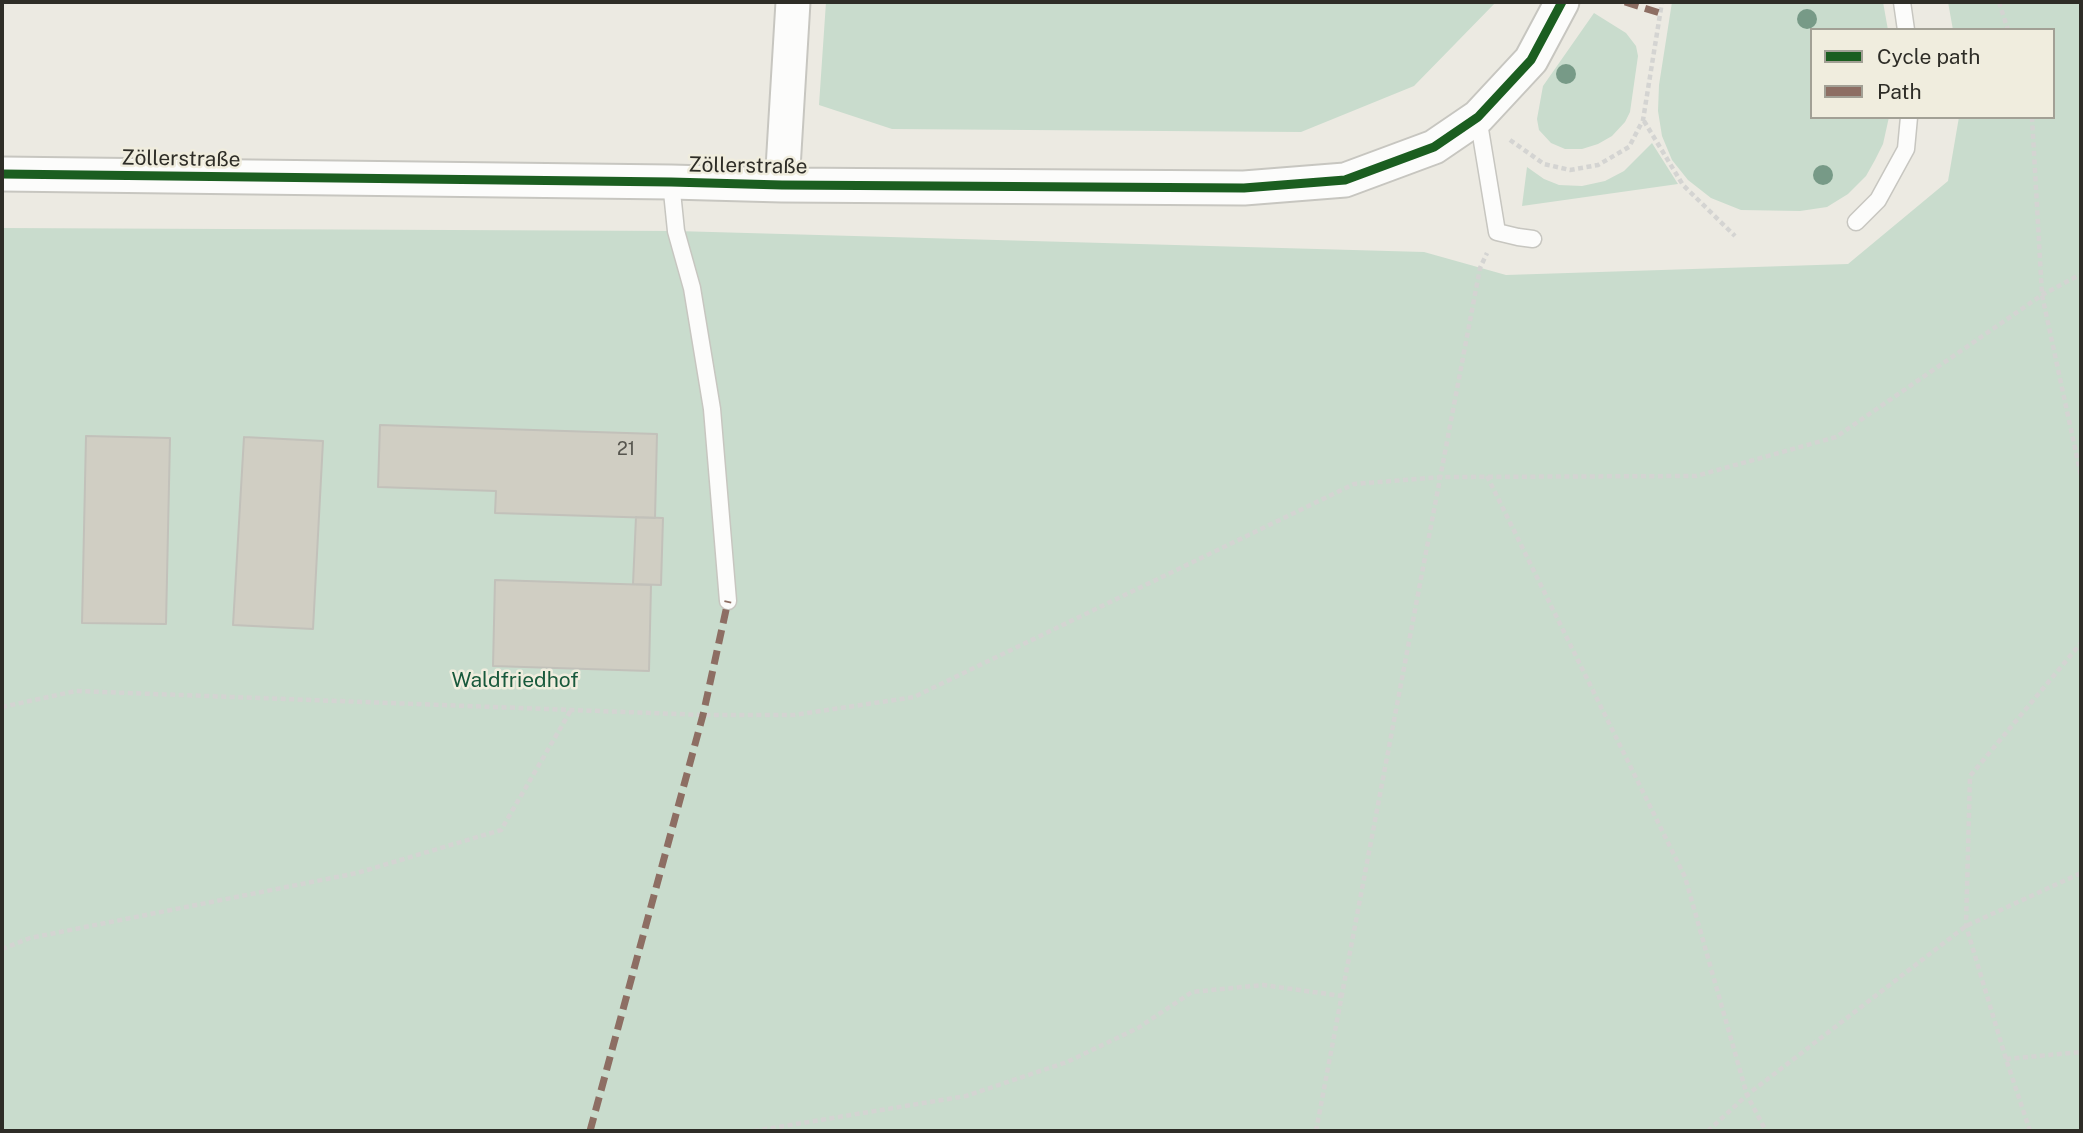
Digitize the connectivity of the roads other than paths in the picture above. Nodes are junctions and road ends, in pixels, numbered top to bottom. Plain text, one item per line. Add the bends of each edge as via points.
1 (793, 2) edge
2 (1562, 2) edge
3 (1902, 2) edge
4 (1906, 28) edge
5 (1478, 117) junction
6 (1909, 119) edge
7 (2, 174) edge
8 (671, 182) junction
9 (782, 185) junction
10 (1856, 222) dead end
11 (1533, 239) dead end
12 (728, 601) dead end

1 - 9 street
2 - 5 street, Zöllerstraße via 1531,60
3 - 4 lane
5 - 9 street, Zöllerstraße via 1434,147 1345,180 1244,188
5 - 11 lane via 1497,232
6 - 10 lane via 1906,149 1878,200
7 - 8 street, Zöllerstraße
8 - 9 street, Zöllerstraße
8 - 12 lane via 676,231 692,288 712,409

